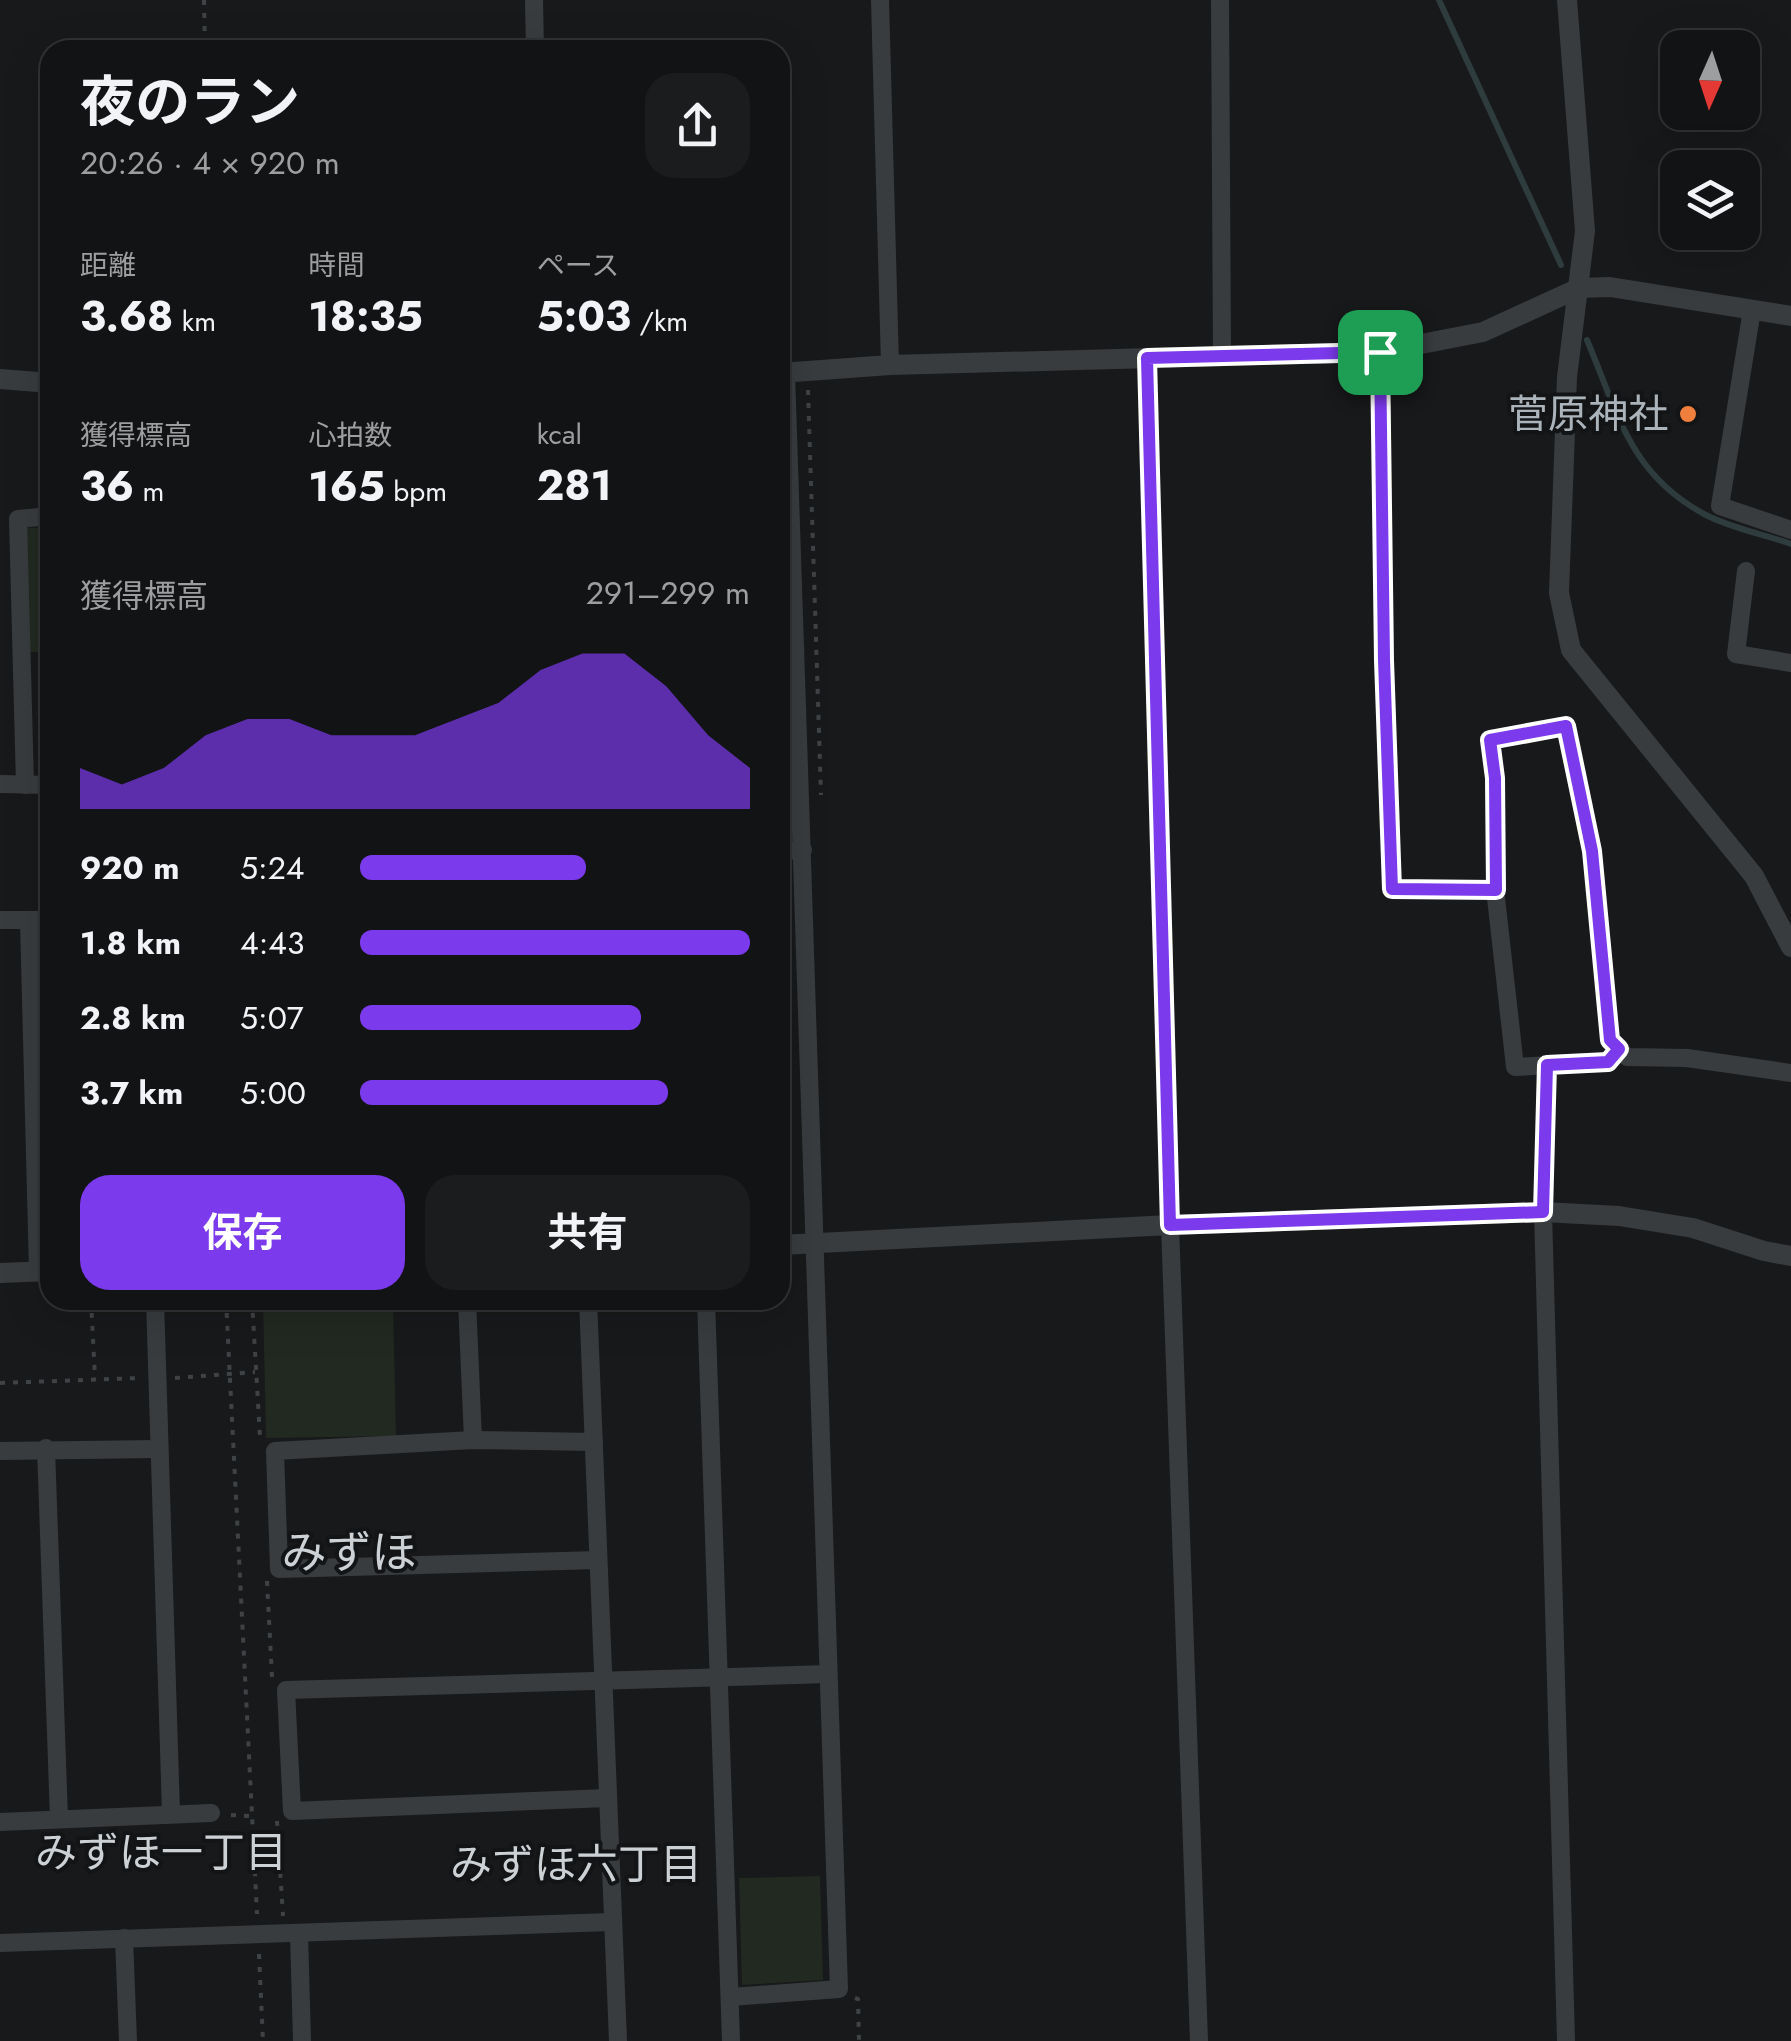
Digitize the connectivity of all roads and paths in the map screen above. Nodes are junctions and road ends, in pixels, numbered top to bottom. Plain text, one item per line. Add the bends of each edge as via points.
1 (204, 0) edge
2 (534, 0) edge
3 (880, 0) edge
4 (1220, 0) edge
5 (1567, 0) edge
6 (205, 40) edge
7 (535, 40) edge
8 (1579, 288) junction
9 (1752, 310) junction
10 (1791, 316) edge
11 (1380, 352) junction
12 (1222, 355) junction
13 (1147, 358) junction
14 (890, 365) junction
15 (790, 372) edge
16 (0, 379) edge
17 (40, 382) edge
18 (40, 517) edge
19 (1791, 530) edge
20 (1746, 570) dead end
21 (1791, 663) edge
22 (790, 717) edge
23 (0, 784) edge
24 (24, 785) junction
25 (40, 785) edge
26 (802, 850) junction
27 (790, 851) edge
28 (1496, 890) junction
29 (0, 920) edge
30 (40, 920) edge
31 (29, 921) junction
32 (1791, 947) edge
33 (1619, 1049) junction
34 (1547, 1065) junction
35 (1791, 1073) edge
36 (40, 1178) edge
37 (1543, 1212) junction
38 (1170, 1225) junction
39 (790, 1245) edge
40 (813, 1245) junction
41 (1791, 1256) edge
42 (40, 1271) edge
43 (0, 1273) edge
44 (92, 1310) edge
45 (155, 1310) edge
46 (227, 1310) edge
47 (253, 1310) edge
48 (468, 1310) edge
49 (588, 1310) edge
50 (706, 1310) edge
51 (256, 1372) junction
52 (230, 1375) junction
53 (95, 1378) junction
54 (158, 1379) junction
55 (0, 1383) edge
56 (474, 1440) junction
57 (594, 1442) junction
58 (261, 1447) dead end
59 (46, 1448) junction
60 (158, 1448) junction
61 (0, 1451) edge
62 (598, 1560) junction
63 (267, 1582) dead end
64 (828, 1674) junction
65 (721, 1675) junction
66 (272, 1678) dead end
67 (603, 1682) junction
68 (606, 1798) junction
69 (277, 1810) dead end
70 (171, 1813) junction
71 (211, 1813) dead end
72 (59, 1819) junction
73 (0, 1822) edge
74 (612, 1922) junction
75 (292, 1933) junction
76 (258, 1934) junction
77 (124, 1938) junction
78 (0, 1943) edge
79 (839, 1990) junction
80 (731, 1997) junction
81 (128, 2041) edge
82 (263, 2041) edge
83 (302, 2041) edge
84 (618, 2041) edge
85 (731, 2041) edge
86 (859, 2041) edge
87 (1199, 2041) edge
88 (1566, 2041) edge

1 - 6 path
2 - 7 street
3 - 14 street
4 - 12 street
5 - 8 street via 1584,232
8 - 9 street
8 - 11 street via 1483,332
8 - 32 street via 1567,377 1560,593 1570,650 1754,876
9 - 10 street
9 - 19 street via 1720,506
11 - 12 street
11 - 28 street via 1392,889
12 - 13 street
13 - 14 street
13 - 38 street
14 - 15 street
16 - 17 street
18 - 24 street via 18,519
20 - 21 street via 1736,654
22 - 26 street
23 - 24 street
24 - 25 street
26 - 27 street
26 - 40 street
28 - 33 street via 1490,740 1566,726 1592,851 1610,1040
28 - 34 street via 1514,1067
29 - 31 street
30 - 31 street
31 - 36 street
33 - 34 street via 1608,1062
33 - 35 street via 1627,1057
34 - 37 street
37 - 38 street
37 - 41 street via 1693,1228
37 - 88 street
38 - 40 street
38 - 87 street
39 - 40 street
40 - 64 street
42 - 43 street
44 - 53 path
45 - 54 street
46 - 52 path
47 - 51 path
48 - 56 street
49 - 57 street
50 - 65 street
51 - 52 path
51 - 58 path
52 - 54 path
52 - 76 path
53 - 54 path
53 - 55 path
54 - 60 street
56 - 57 street
56 - 62 street via 275,1451 280,1569
57 - 62 street
59 - 60 street
59 - 61 street
59 - 72 street
60 - 70 street
62 - 67 street
63 - 66 path
64 - 65 street
64 - 79 street
65 - 67 street
65 - 80 street
67 - 68 street
67 - 68 street via 286,1690 292,1811
68 - 74 street
69 - 75 path
70 - 71 street
70 - 72 street
72 - 73 street
74 - 75 street
74 - 84 street
75 - 76 street
75 - 83 street
76 - 77 street
76 - 82 path
77 - 78 street
77 - 81 street
79 - 80 street
79 - 86 path via 858,1999
80 - 85 street

